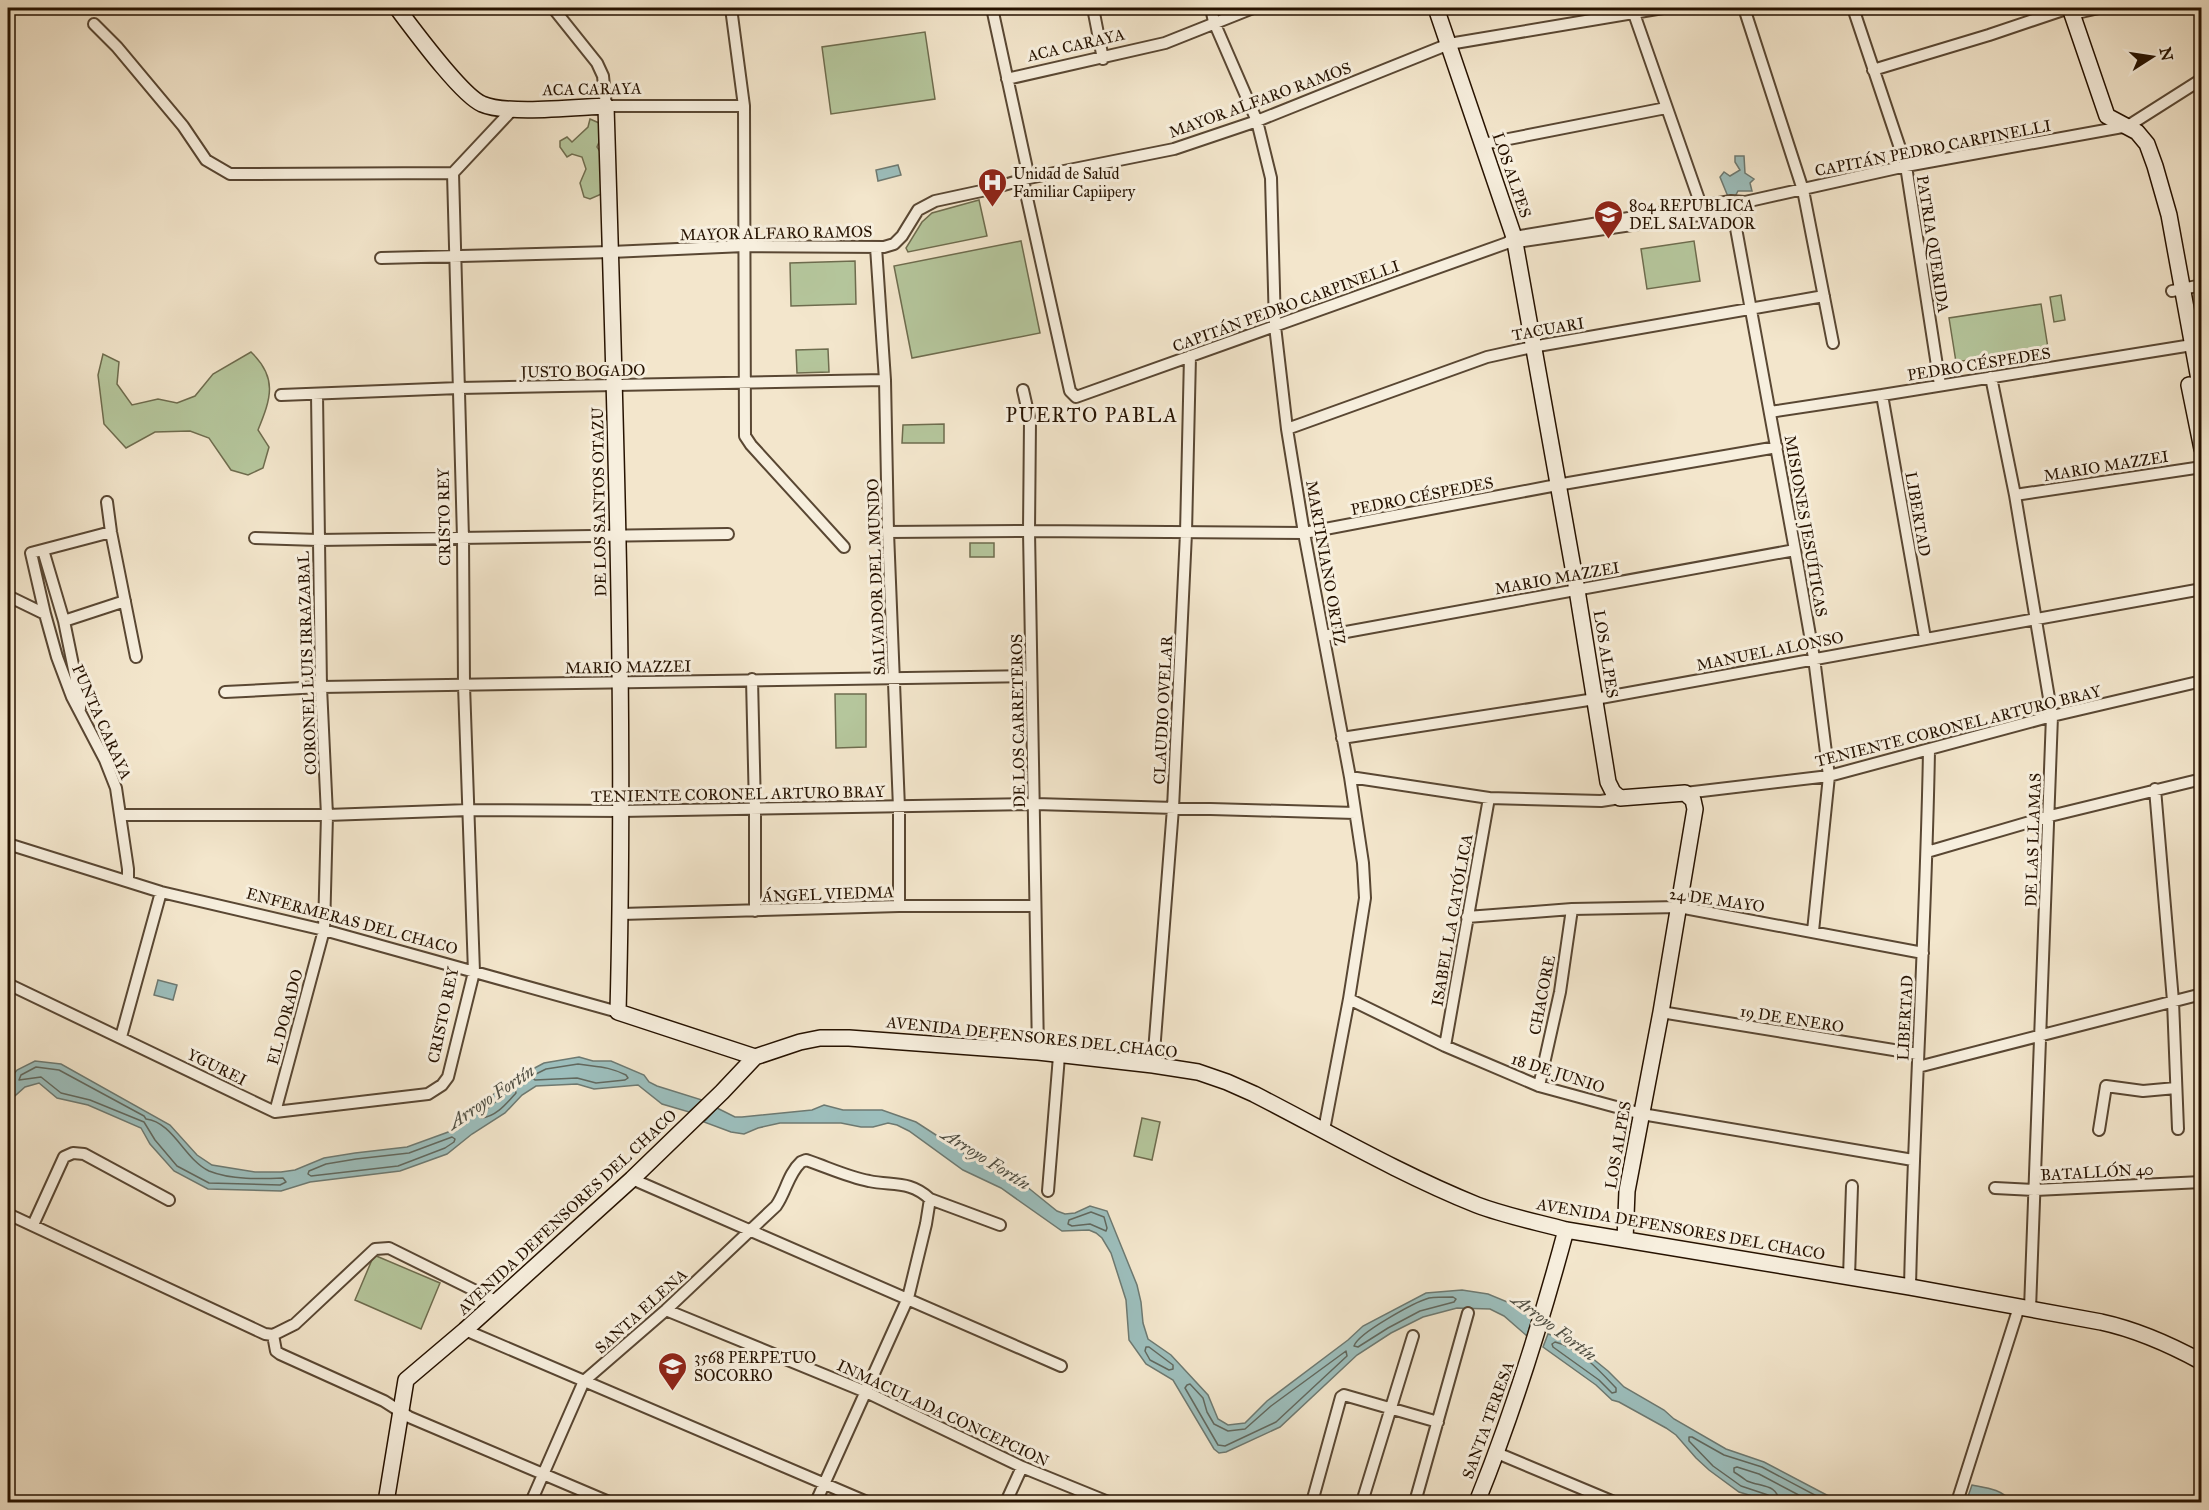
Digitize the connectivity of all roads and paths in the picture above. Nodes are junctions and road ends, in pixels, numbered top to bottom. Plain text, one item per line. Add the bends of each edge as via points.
1 (397, 8) edge
2 (554, 8) edge
3 (731, 8) edge
4 (992, 8) edge
5 (1093, 8) edge
6 (1210, 8) edge
7 (1253, 8) edge
8 (1436, 8) edge
9 (1663, 8) edge
10 (1744, 8) edge
11 (1852, 8) edge
12 (2098, 8) edge
13 (1633, 10) edge
14 (2071, 10) edge
15 (1214, 22) junction
16 (94, 24) dead end
17 (1449, 44) junction
18 (1103, 58) junction
19 (1873, 70) junction
20 (1008, 79) junction
21 (2202, 79) edge
22 (606, 106) junction
23 (744, 106) junction
24 (1666, 108) junction
25 (513, 109) junction
26 (1257, 121) junction
27 (2132, 129) junction
28 (1483, 144) junction
29 (1906, 166) junction
30 (453, 173) junction
31 (1026, 179) junction
32 (1803, 190) junction
33 (1732, 205) junction
34 (1702, 210) junction
35 (1512, 241) junction
36 (744, 246) junction
37 (876, 248) junction
38 (611, 252) junction
39 (454, 256) junction
40 (381, 258) dead end
41 (2202, 285) edge
42 (2177, 290) junction
43 (1824, 296) junction
44 (1751, 310) junction
45 (1275, 326) junction
46 (1833, 343) dead end
47 (1532, 346) junction
48 (2187, 346) junction
49 (1190, 356) junction
50 (1991, 377) junction
51 (885, 381) junction
52 (746, 382) junction
53 (615, 385) junction
54 (1940, 385) junction
55 (459, 388) junction
56 (1023, 390) dead end
57 (317, 394) junction
58 (281, 395) dead end
59 (1882, 396) junction
60 (2202, 396) edge
61 (1770, 411) junction
62 (1287, 429) junction
63 (1777, 447) junction
64 (2202, 449) edge
65 (2202, 467) edge
66 (1557, 485) junction
67 (2015, 495) junction
68 (107, 502) dead end
69 (1029, 531) junction
70 (111, 532) junction
71 (888, 532) junction
72 (1186, 533) junction
73 (1304, 533) junction
74 (728, 534) dead end
75 (617, 535) junction
76 (255, 538) dead end
77 (463, 538) junction
78 (318, 540) junction
79 (844, 547) dead end
80 (43, 550) junction
81 (1796, 550) junction
82 (2202, 589) edge
83 (1577, 590) junction
84 (8, 596) edge
85 (125, 601) junction
86 (45, 614) junction
87 (2036, 619) junction
88 (64, 621) junction
89 (1324, 636) junction
90 (1924, 638) junction
91 (136, 657) dead end
92 (1814, 658) junction
93 (1031, 676) junction
94 (895, 677) junction
95 (752, 679) junction
96 (2202, 681) edge
97 (620, 683) junction
98 (464, 685) junction
99 (321, 687) junction
100 (225, 692) dead end
101 (1595, 699) junction
102 (79, 712) junction
103 (2052, 716) junction
104 (1342, 738) junction
105 (1929, 750) junction
106 (1829, 776) junction
107 (1350, 777) junction
108 (2202, 779) edge
109 (2155, 789) junction
110 (1685, 793) junction
111 (1489, 798) junction
112 (1620, 798) junction
113 (1035, 804) junction
114 (899, 808) junction
115 (1173, 808) junction
116 (756, 809) junction
117 (469, 810) junction
118 (620, 811) junction
119 (1355, 813) junction
120 (121, 815) junction
121 (327, 815) junction
122 (2050, 816) junction
123 (8, 844) edge
124 (1927, 852) junction
125 (128, 881) junction
126 (161, 892) junction
127 (899, 906) junction
128 (1035, 906) junction
129 (1679, 906) junction
130 (1572, 909) junction
131 (755, 911) junction
132 (621, 914) junction
133 (1467, 917) junction
134 (324, 930) junction
135 (1814, 931) junction
136 (1923, 953) junction
137 (474, 972) junction
138 (8, 984) edge
139 (2202, 994) edge
140 (1349, 999) junction
141 (2173, 1001) junction
142 (618, 1012) junction
143 (1661, 1012) junction
144 (2040, 1035) junction
145 (121, 1037) junction
146 (1445, 1046) junction
147 (1038, 1052) junction
148 (1918, 1054) junction
149 (1059, 1056) junction
150 (755, 1057) junction
151 (1153, 1065) junction
152 (1918, 1067) junction
153 (1539, 1086) junction
154 (2176, 1088) junction
155 (275, 1112) junction
156 (1642, 1114) junction
157 (2178, 1129) dead end
158 (1324, 1130) junction
159 (2098, 1130) dead end
160 (1913, 1160) junction
161 (632, 1179) junction
162 (2202, 1182) edge
163 (1852, 1186) dead end
164 (1995, 1188) dead end
165 (2035, 1190) junction
166 (1048, 1191) dead end
167 (930, 1199) junction
168 (169, 1200) dead end
169 (8, 1214) edge
170 (33, 1225) junction
171 (1000, 1225) dead end
172 (1566, 1230) junction
173 (750, 1231) junction
174 (1625, 1240) junction
175 (1849, 1277) junction
176 (1910, 1287) junction
177 (908, 1298) junction
178 (496, 1301) junction
179 (2024, 1308) junction
180 (666, 1310) junction
181 (1468, 1312) dead end
182 (465, 1330) junction
183 (273, 1335) junction
184 (1413, 1336) dead end
185 (429, 1360) junction
186 (2202, 1362) edge
187 (1061, 1365) dead end
188 (584, 1381) junction
189 (866, 1392) junction
190 (1391, 1409) junction
191 (405, 1414) junction
192 (1438, 1422) junction
193 (1497, 1453) junction
194 (1022, 1467) junction
195 (543, 1475) junction
196 (824, 1484) junction
197 (386, 1503) edge
198 (395, 1503) edge
199 (531, 1503) edge
200 (609, 1503) edge
201 (816, 1503) edge
202 (867, 1503) edge
203 (1006, 1503) edge
204 (1108, 1503) edge
205 (1312, 1503) edge
206 (1362, 1503) edge
207 (1415, 1503) edge
208 (1477, 1503) edge
209 (1614, 1503) edge
210 (1957, 1503) edge

1 - 25 street via 472,98 484,105
2 - 22 street, DE LOS SANTOS OTAZU via 597,63 603,76
3 - 23 street
4 - 20 street
5 - 18 street
6 - 15 street, MARTINIANO ORTIZ
7 - 15 street, ACA CARAYA
8 - 17 street, LOS ALPES
9 - 13 street, MAYOR ALFARO RAMOS
10 - 32 street
11 - 19 street, PATRIA QUERIDA
12 - 14 street
13 - 17 street, MAYOR ALFARO RAMOS
13 - 24 street
14 - 19 street
14 - 27 street via 2108,116
15 - 18 street, ACA CARAYA via 1165,44
15 - 26 street, MARTINIANO ORTIZ
16 - 30 street via 183,126 206,160 230,174
17 - 26 street, MAYOR ALFARO RAMOS
17 - 28 street, LOS ALPES
18 - 20 street, ACA CARAYA
19 - 29 street, PATRIA QUERIDA
20 - 31 street
21 - 27 street
22 - 23 street, ACA CARAYA
22 - 25 street, ACA CARAYA
22 - 38 street, DE LOS SANTOS OTAZU
23 - 36 street
24 - 28 street
24 - 34 street
25 - 30 street
26 - 31 street, MAYOR ALFARO RAMOS via 1174,150
26 - 45 street, MARTINIANO ORTIZ via 1271,178
27 - 29 street, CAPITÁN PEDRO CARPINELLI
27 - 42 street via 2147,144 2169,215
28 - 35 street, LOS ALPES
29 - 32 street, CAPITÁN PEDRO CARPINELLI
29 - 54 street, PATRIA QUERIDA
30 - 39 street, CRISTO REY
31 - 37 street, MAYOR ALFARO RAMOS via 935,201 918,210 894,244
31 - 49 street, CAPITÁN PEDRO CARPINELLI via 1070,391 1076,397
32 - 33 street, CAPITÁN PEDRO CARPINELLI
32 - 43 street
33 - 34 street, CAPITÁN PEDRO CARPINELLI
33 - 44 street, MISIONES JESUÍTICAS
34 - 35 street, CAPITÁN PEDRO CARPINELLI
35 - 45 street, CAPITÁN PEDRO CARPINELLI
35 - 47 street, LOS ALPES
36 - 37 street, MAYOR ALFARO RAMOS
36 - 38 street, MAYOR ALFARO RAMOS
36 - 52 street
37 - 51 street, SALVADOR DEL MUNDO
38 - 39 street, MAYOR ALFARO RAMOS
38 - 53 street, DE LOS SANTOS OTAZU
39 - 40 street, MAYOR ALFARO RAMOS
39 - 55 street, CRISTO REY
41 - 42 street
42 - 48 street
43 - 44 street, TACUARI
43 - 46 street
44 - 47 street, TACUARI
44 - 61 street, MISIONES JESUÍTICAS
45 - 49 street, CAPITÁN PEDRO CARPINELLI
45 - 62 street, MARTINIANO ORTIZ
47 - 62 street, TACUARI via 1487,357
47 - 66 street, LOS ALPES
48 - 50 street, PEDRO CÉSPEDES
48 - 60 street
48 - 64 street
49 - 72 street, CLAUDIO OVELAR
50 - 54 street, PEDRO CÉSPEDES
50 - 67 street, DE LAS LLAMAS
51 - 52 street, JUSTO BOGADO
51 - 71 street, SALVADOR DEL MUNDO
52 - 53 street, JUSTO BOGADO
52 - 79 street via 745,436
53 - 55 street, JUSTO BOGADO
53 - 75 street, DE LOS SANTOS OTAZU
54 - 59 street, PEDRO CÉSPEDES
55 - 57 street, JUSTO BOGADO
55 - 77 street, CRISTO REY
56 - 69 street, DE LOS CARRETEROS via 1030,421
57 - 58 street, JUSTO BOGADO
57 - 78 street, CORONEL LUIS IRRAZABAL
59 - 61 street, PEDRO CÉSPEDES
59 - 90 street, LIBERTAD
61 - 63 street, MISIONES JESUÍTICAS
62 - 73 street, MARTINIANO ORTIZ
63 - 66 street, PEDRO CÉSPEDES
63 - 81 street, MISIONES JESUÍTICAS
65 - 67 street, MARIO MAZZEI
66 - 73 street, PEDRO CÉSPEDES
66 - 83 street, LOS ALPES
67 - 87 street, DE LAS LLAMAS
68 - 70 street
69 - 71 street, PEDRO CÉSPEDES
69 - 72 street, PEDRO CÉSPEDES
69 - 93 street, DE LOS CARRETEROS
70 - 80 street
70 - 85 street
71 - 94 street, SALVADOR DEL MUNDO
72 - 73 street, PEDRO CÉSPEDES
72 - 115 street, CLAUDIO OVELAR
73 - 89 street, MARTINIANO ORTIZ
74 - 75 street
75 - 77 street
75 - 97 street, DE LOS SANTOS OTAZU
76 - 78 street
77 - 78 street
77 - 98 street, CRISTO REY
78 - 99 street, CORONEL LUIS IRRAZABAL
80 - 86 street, PUNTA CARAYA via 31,553
80 - 88 street
81 - 83 street, MARIO MAZZEI
81 - 92 street, MISIONES JESUÍTICAS
82 - 87 street, MANUEL ALONSO
83 - 89 street, MARIO MAZZEI
83 - 101 street, LOS ALPES
84 - 86 street
85 - 88 street
85 - 91 street
86 - 102 street, PUNTA CARAYA
87 - 90 street, MANUEL ALONSO
87 - 103 street, DE LAS LLAMAS
88 - 102 street via 80,699
89 - 104 street, MARTINIANO ORTIZ
90 - 92 street, MANUEL ALONSO
92 - 101 street, MANUEL ALONSO
92 - 106 street, MISIONES JESUÍTICAS
93 - 94 street, MARIO MAZZEI
93 - 113 street, DE LOS CARRETEROS
94 - 95 street, MARIO MAZZEI
94 - 114 street, SALVADOR DEL MUNDO
95 - 97 street, MARIO MAZZEI
95 - 116 street
96 - 103 street, TENIENTE CORONEL ARTURO BRAY
97 - 98 street, MARIO MAZZEI
97 - 118 street, DE LOS SANTOS OTAZU
98 - 99 street, MARIO MAZZEI
98 - 117 street, CRISTO REY
99 - 100 street, MARIO MAZZEI
99 - 121 street, CORONEL LUIS IRRAZABAL
101 - 104 street, MANUEL ALONSO
101 - 112 street, LOS ALPES via 1608,782
102 - 120 street, PUNTA CARAYA via 105,760
103 - 105 street, TENIENTE CORONEL ARTURO BRAY
103 - 122 street, DE LAS LLAMAS
104 - 107 street, MARTINIANO ORTIZ
105 - 106 street, TENIENTE CORONEL ARTURO BRAY
105 - 124 street, LIBERTAD
106 - 110 street, TENIENTE CORONEL ARTURO BRAY
106 - 135 street, MISIONES JESUÍTICAS
107 - 111 street
107 - 119 street, MARTINIANO ORTIZ
108 - 109 street
109 - 122 street
109 - 141 street
110 - 112 street
110 - 129 street, LOS ALPES via 1693,800 1695,809
111 - 112 street
111 - 133 street, ISABEL LA CATÓLICA
113 - 114 street, TENIENTE CORONEL ARTURO BRAY
113 - 115 street, TENIENTE CORONEL ARTURO BRAY
113 - 128 street, DE LOS CARRETEROS
114 - 116 street, TENIENTE CORONEL ARTURO BRAY
114 - 127 street, SALVADOR DEL MUNDO
115 - 119 street, TENIENTE CORONEL ARTURO BRAY
115 - 151 street, CLAUDIO OVELAR
116 - 118 street, TENIENTE CORONEL ARTURO BRAY
116 - 131 street
117 - 118 street, TENIENTE CORONEL ARTURO BRAY
117 - 121 street, TENIENTE CORONEL ARTURO BRAY
117 - 137 street, CRISTO REY
118 - 132 street, DE LOS SANTOS OTAZU
119 - 140 street, MARTINIANO ORTIZ via 1365,898
120 - 121 street, TENIENTE CORONEL ARTURO BRAY
120 - 125 street, PUNTA CARAYA
121 - 134 street, CORONEL LUIS IRRAZABAL
122 - 124 street
122 - 144 street, DE LAS LLAMAS
123 - 125 street, ENFERMERAS DEL CHACO
124 - 136 street, LIBERTAD
125 - 126 street, ENFERMERAS DEL CHACO
126 - 134 street, ENFERMERAS DEL CHACO
126 - 145 street
127 - 128 street, ÁNGEL VIEDMA
127 - 131 street, ÁNGEL VIEDMA
128 - 147 street, DE LOS CARRETEROS
129 - 130 street, 24 DE MAYO
129 - 135 street, 24 DE MAYO
129 - 143 street, LOS ALPES
130 - 133 street, 24 DE MAYO
130 - 153 street, CHACORE via 1560,992
131 - 132 street, ÁNGEL VIEDMA
132 - 142 street, DE LOS SANTOS OTAZU
133 - 146 street, ISABEL LA CATÓLICA
134 - 137 street, ENFERMERAS DEL CHACO
134 - 155 street, EL DORADO
135 - 136 street, 24 DE MAYO
136 - 148 street, LIBERTAD
137 - 142 street, ENFERMERAS DEL CHACO
137 - 155 street, CRISTO REY via 448,1077 442,1085 428,1094
138 - 145 street, YGUREI
139 - 141 street
140 - 146 street, 18 DE JUNIO
140 - 158 street, MARTINIANO ORTIZ
141 - 144 street
141 - 154 street
142 - 150 street, ENFERMERAS DEL CHACO
143 - 148 street, 19 DE ENERO
143 - 156 street, LOS ALPES
144 - 152 street
144 - 165 street, DE LAS LLAMAS
145 - 155 street, YGUREI
146 - 153 street, 18 DE JUNIO
147 - 149 street, AVENIDA DEFENSORES DEL CHACO
147 - 150 street, AVENIDA DEFENSORES DEL CHACO via 820,1038
148 - 152 street, LIBERTAD
149 - 151 street, AVENIDA DEFENSORES DEL CHACO
149 - 166 street
150 - 161 street, AVENIDA DEFENSORES DEL CHACO
151 - 158 street, AVENIDA DEFENSORES DEL CHACO via 1198,1072 1227,1082
152 - 160 street, LIBERTAD
153 - 156 street, 18 DE JUNIO
154 - 157 street
154 - 159 street via 2106,1086
156 - 160 street, 18 DE JUNIO
156 - 174 street, LOS ALPES via 1627,1191
158 - 172 street, AVENIDA DEFENSORES DEL CHACO via 1479,1205
160 - 176 street, LIBERTAD
161 - 173 street
161 - 178 street, AVENIDA DEFENSORES DEL CHACO
162 - 165 street, BATALLÓN 40
163 - 175 street
164 - 165 street, BATALLÓN 40
165 - 179 street, DE LAS LLAMAS
167 - 171 street
167 - 173 street, SANTA ELENA via 924,1192 904,1184 871,1182 806,1160 792,1174 781,1200
167 - 177 street
168 - 170 street via 84,1154 74,1153 64,1157
169 - 170 street
170 - 183 street
172 - 174 street, AVENIDA DEFENSORES DEL CHACO
172 - 193 street, SANTA TERESA via 1533,1350
173 - 177 street
173 - 180 street, SANTA ELENA
174 - 175 street, AVENIDA DEFENSORES DEL CHACO
175 - 176 street, AVENIDA DEFENSORES DEL CHACO
176 - 179 street, AVENIDA DEFENSORES DEL CHACO
177 - 187 street
177 - 189 street
178 - 182 street, AVENIDA DEFENSORES DEL CHACO
178 - 183 street via 382,1247 375,1249 295,1324
179 - 186 street, AVENIDA DEFENSORES DEL CHACO via 2127,1328
179 - 210 street, DE LAS LLAMAS
180 - 188 street, SANTA ELENA
180 - 189 street, INMACULADA CONCEPCION
181 - 192 street
182 - 185 street, AVENIDA DEFENSORES DEL CHACO
182 - 188 street
183 - 191 street via 280,1354
184 - 190 street
185 - 191 street via 416,1381
185 - 191 street, AVENIDA DEFENSORES DEL CHACO via 406,1380
188 - 195 street, SANTA ELENA
188 - 196 street
189 - 194 street, INMACULADA CONCEPCION
189 - 196 street
190 - 192 street
190 - 205 street via 1341,1397
190 - 206 street
191 - 195 street
191 - 197 street
191 - 198 street
192 - 207 street
193 - 208 street, SANTA TERESA
193 - 209 street
194 - 203 street
194 - 204 street, INMACULADA CONCEPCION
195 - 199 street, SANTA ELENA
195 - 200 street
196 - 201 street
196 - 202 street

